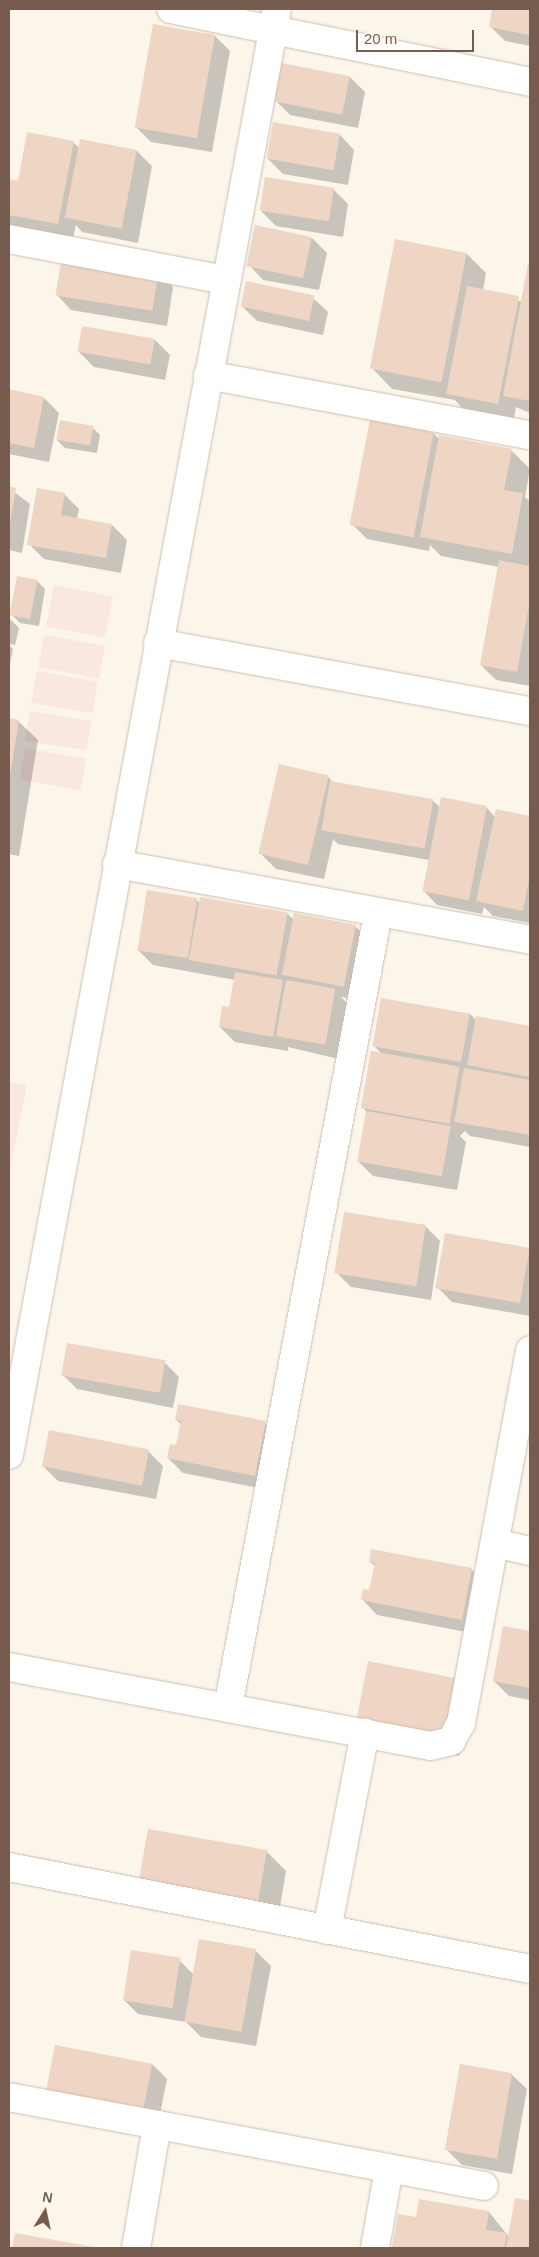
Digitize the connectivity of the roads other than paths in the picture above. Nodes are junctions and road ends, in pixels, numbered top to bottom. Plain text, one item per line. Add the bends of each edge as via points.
1 (171, 9) edge
2 (275, 19) edge
3 (530, 82) edge
4 (9, 239) edge
5 (226, 280) junction
6 (208, 374) junction
7 (530, 435) edge
8 (158, 643) junction
9 (530, 711) edge
10 (117, 864) junction
11 (378, 914) junction
12 (530, 940) edge
13 (530, 1350) edge
14 (9, 1455) edge
15 (495, 1543) junction
16 (530, 1551) edge
17 (9, 1667) edge
18 (228, 1707) junction
19 (366, 1733) junction
20 (9, 1866) edge
21 (327, 1930) junction
22 (530, 1969) edge
23 (9, 2097) edge
24 (157, 2125) junction
25 (389, 2169) junction
26 (484, 2186) dead end
27 (136, 2248) edge
28 (375, 2248) edge

1 - 2 street
2 - 3 street
2 - 5 street
4 - 5 street
5 - 6 street
6 - 7 street
6 - 8 street
8 - 9 street
8 - 10 street
10 - 11 street
10 - 14 street
11 - 12 street
11 - 18 street
13 - 15 street
15 - 16 street
15 - 19 street via 461,1723 451,1741 430,1746
17 - 18 street
18 - 19 street
19 - 21 street
20 - 21 street
21 - 22 street
23 - 24 street
24 - 25 street
24 - 27 street
25 - 26 street
25 - 28 street

